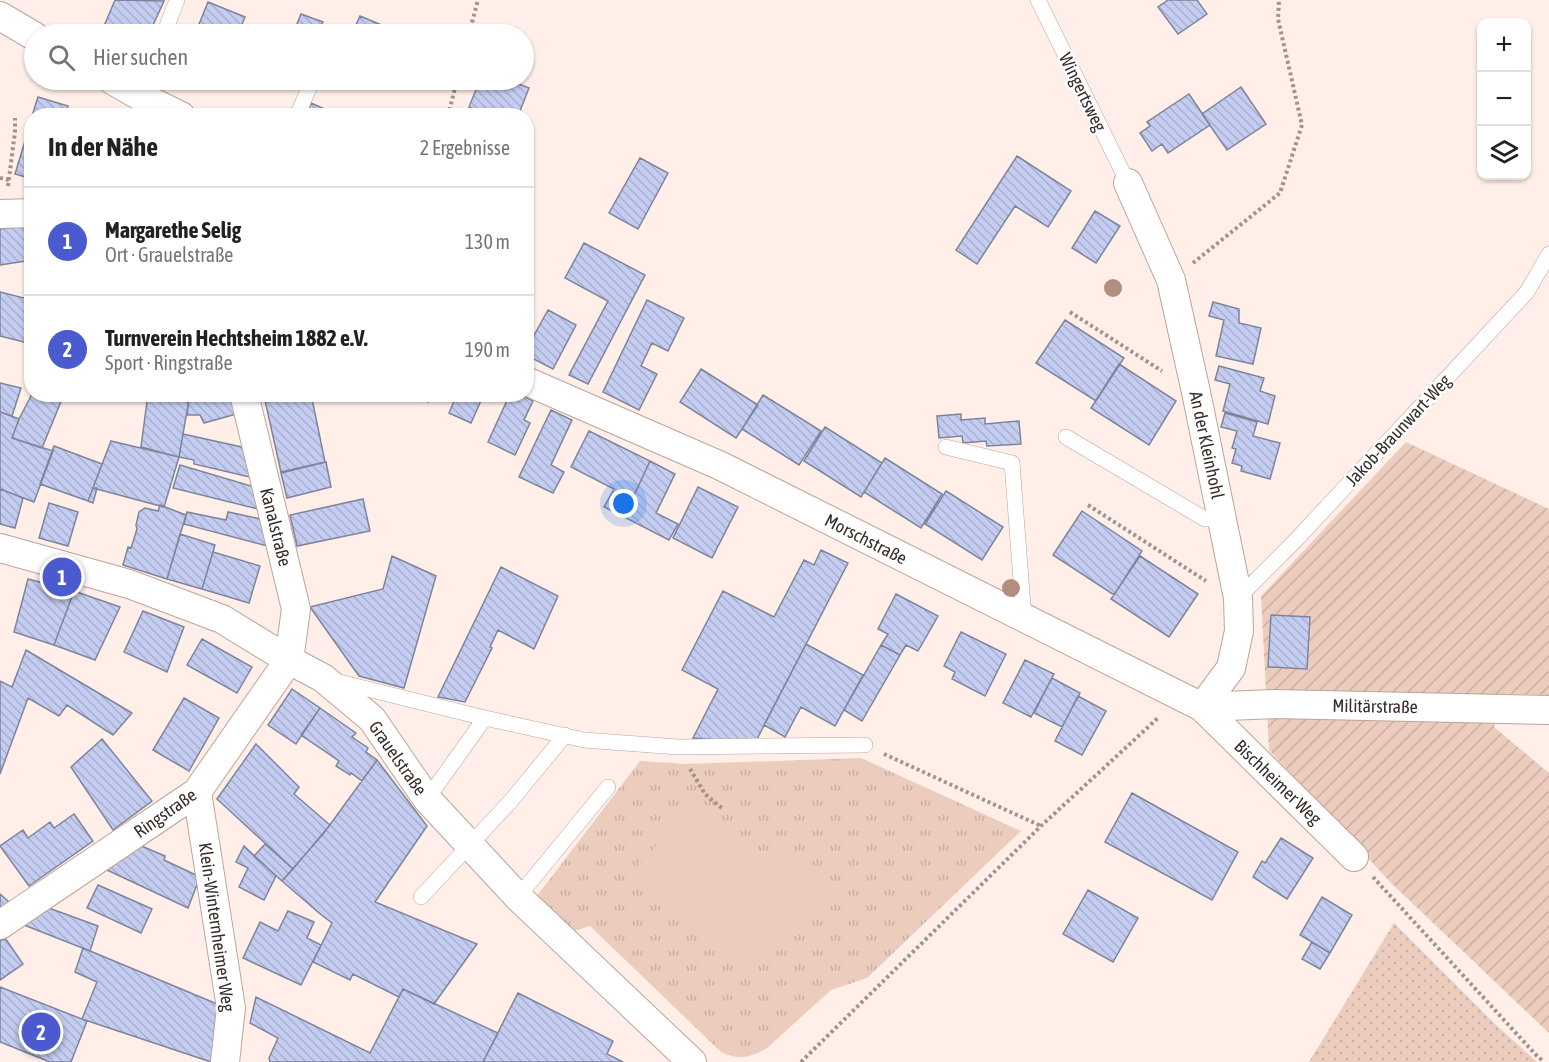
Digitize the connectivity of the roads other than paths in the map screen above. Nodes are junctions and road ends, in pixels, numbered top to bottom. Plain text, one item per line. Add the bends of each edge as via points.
1 (177, 0) edge
2 (1038, 0) edge
3 (0, 16) edge
4 (168, 24) edge
5 (24, 30) edge
6 (146, 90) edge
7 (308, 90) edge
8 (170, 108) edge
9 (300, 108) edge
10 (1128, 183) joint
11 (1549, 254) edge
12 (534, 384) edge
13 (246, 402) edge
14 (1066, 437) dead end
15 (946, 447) dead end
16 (1222, 518) junction
17 (0, 548) edge
18 (1238, 598) junction
19 (1024, 619) junction
20 (289, 660) junction
21 (323, 678) junction
22 (1192, 702) junction
23 (1549, 710) edge
24 (485, 718) junction
25 (564, 735) junction
26 (865, 745) road end
27 (608, 787) dead end
28 (197, 792) junction
29 (427, 799) junction
30 (470, 845) junction
31 (1354, 857) road end
32 (421, 897) dead end
33 (518, 897) junction
34 (0, 926) edge
35 (225, 1062) edge
36 (692, 1062) edge

1 - 4 lane
2 - 10 lane, Wingertsweg
3 - 5 street
6 - 8 street
7 - 9 lane
10 - 16 street, An der Kleinhohl via 1171,280
11 - 18 lane, Jakob-Braunwart-Weg via 1527,292
12 - 19 street, Morschstraße via 721,466
13 - 20 street, Kanalstraße via 296,609
14 - 16 lane via 1205,519
15 - 19 lane via 1012,463
16 - 18 street, An der Kleinhohl
17 - 20 street, Grauelstraße via 129,584 222,619
18 - 22 street, An der Kleinhohl via 1239,631 1231,668
19 - 22 street, Morschstraße
20 - 21 street, Grauelstraße
20 - 28 street, Ringstraße
21 - 24 lane
21 - 29 street, Grauelstraße via 372,719
22 - 23 street, Militärstraße
22 - 31 street, Bischheimer Weg
24 - 25 lane
24 - 29 lane
25 - 26 lane via 678,747
25 - 30 lane
27 - 33 lane
28 - 34 street, Ringstraße
28 - 35 street, Klein-Winternheimer Weg via 231,1008
29 - 30 street, Grauelstraße
30 - 32 lane
30 - 33 street, Grauelstraße
33 - 36 street, Grauelstraße

